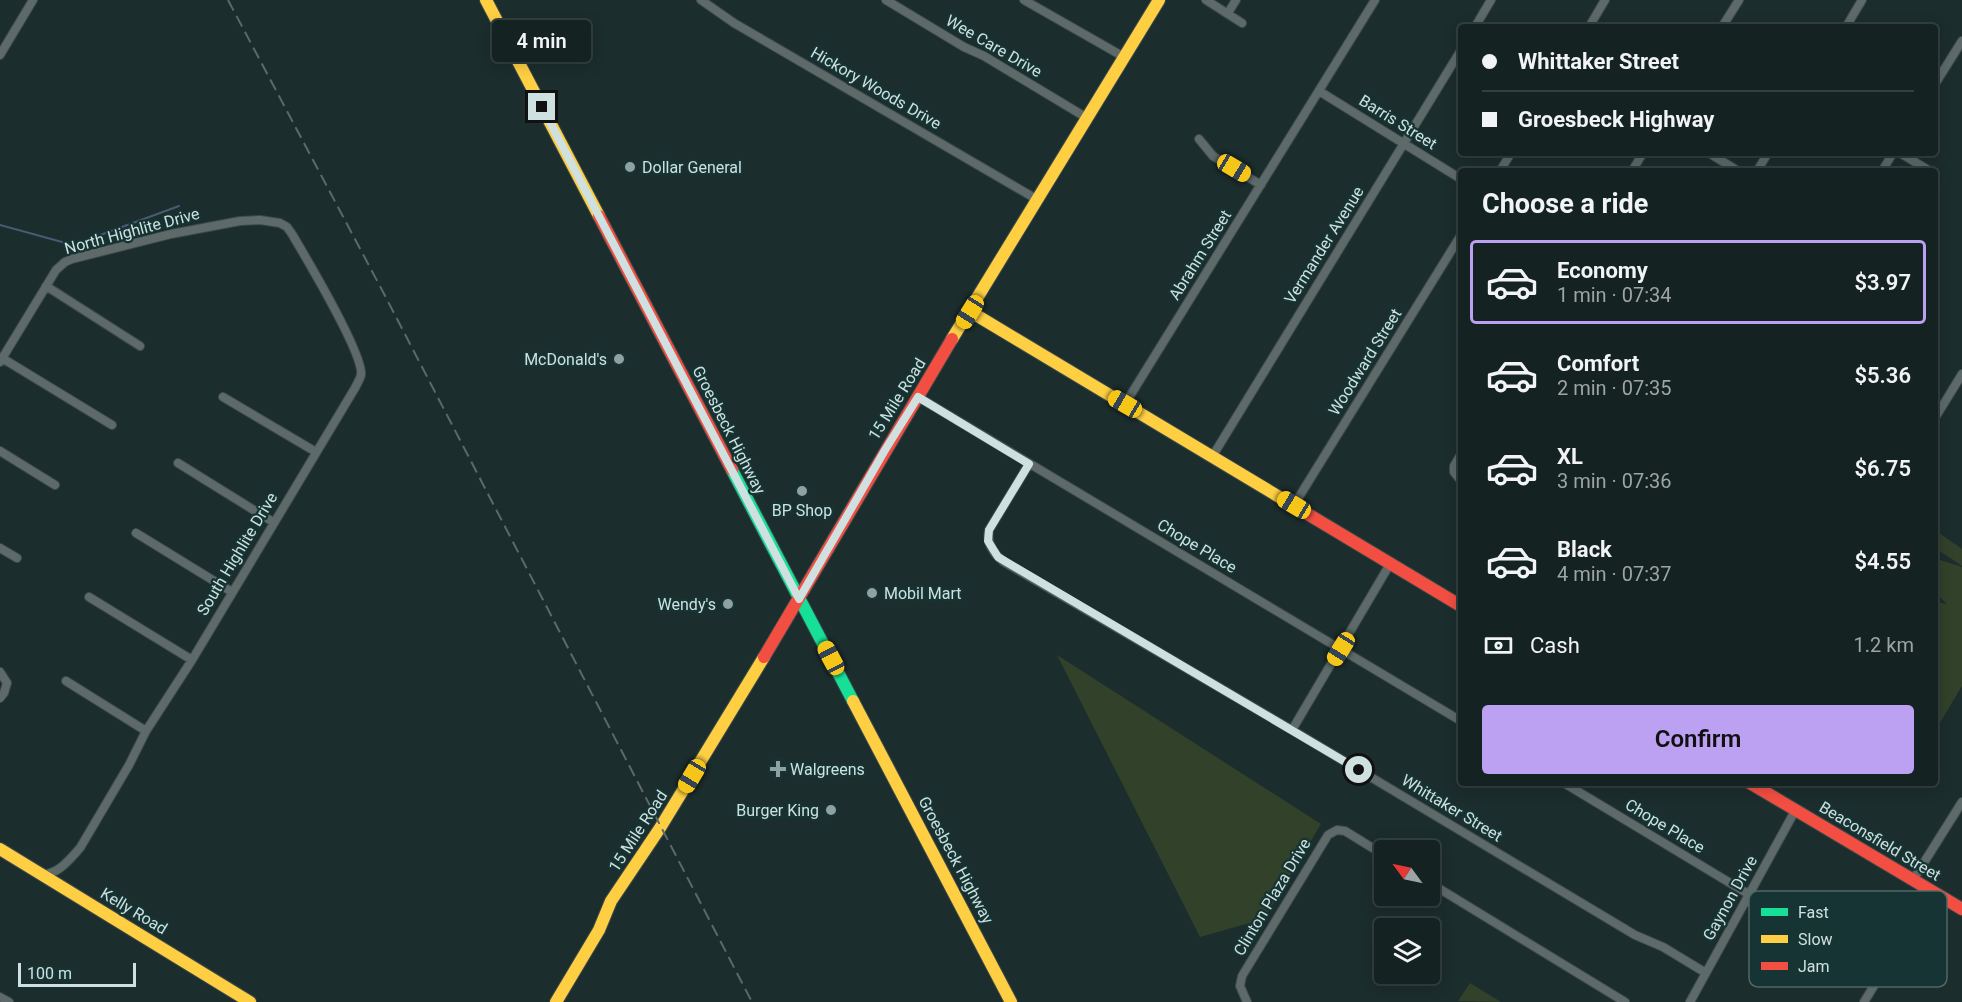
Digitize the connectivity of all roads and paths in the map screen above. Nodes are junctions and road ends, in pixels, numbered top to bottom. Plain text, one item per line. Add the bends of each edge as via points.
1 (33, 0) edge
2 (486, 0) edge
3 (701, 0) edge
4 (886, 0) edge
5 (1024, 0) edge
6 (1159, 0) edge
7 (1206, 0) edge
8 (1236, 0) edge
9 (1375, 0) edge
10 (1491, 0) edge
11 (1605, 0) edge
12 (1739, 0) edge
13 (1862, 0) edge
14 (1228, 13) junction
15 (1242, 23) dead end
16 (1477, 24) edge
17 (1591, 24) edge
18 (1724, 24) edge
19 (1848, 24) edge
20 (1962, 40) edge
21 (0, 55) edge
22 (1458, 55) edge
23 (1124, 57) junction
24 (1938, 79) edge
25 (1319, 92) junction
26 (1088, 118) junction
27 (1199, 139) dead end
28 (1404, 143) junction
29 (1714, 156) edge
30 (1905, 156) edge
31 (1733, 168) edge
32 (1925, 168) edge
33 (1458, 177) edge
34 (1261, 185) junction
35 (1038, 200) junction
36 (287, 227) joint
37 (1458, 240) edge
38 (46, 286) junction
39 (970, 312) junction
40 (140, 346) dead end
41 (1, 360) edge
42 (1962, 374) edge
43 (223, 397) dead end
44 (918, 397) junction
45 (1125, 404) junction
46 (1938, 413) edge
47 (112, 425) dead end
48 (0, 452) edge
49 (316, 452) junction
50 (1212, 457) junction
51 (1458, 459) edge
52 (178, 463) dead end
53 (1029, 464) junction
54 (1458, 477) edge
55 (55, 485) dead end
56 (1294, 505) junction
57 (273, 522) junction
58 (136, 533) dead end
59 (0, 548) edge
60 (17, 558) dead end
61 (1390, 564) junction
62 (232, 592) junction
63 (89, 597) dead end
64 (799, 599) junction
65 (1458, 604) edge
66 (1341, 649) junction
67 (192, 660) junction
68 (0, 672) edge
69 (66, 681) dead end
70 (0, 698) edge
71 (1458, 719) edge
72 (1292, 730) junction
73 (146, 731) junction
74 (1569, 786) edge
75 (1755, 786) edge
76 (1962, 802) edge
77 (1796, 809) junction
78 (1374, 849) edge
79 (2, 855) edge
80 (40, 874) junction
81 (1913, 880) junction
82 (1440, 889) edge
83 (1752, 891) edge
84 (1930, 891) edge
85 (1749, 897) joint
86 (1947, 900) edge
87 (1962, 909) edge
88 (1706, 973) junction
89 (1873, 987) edge
90 (0, 997) edge
91 (9, 1002) edge
92 (250, 1002) edge
93 (556, 1002) edge
94 (1011, 1002) edge
95 (1247, 1002) edge
96 (1625, 1002) edge
97 (1690, 1002) edge
98 (1864, 1002) edge

1 - 21 street
2 - 64 main road, Groesbeck Highway
3 - 35 street, Hickory Woods Drive
4 - 26 street, Wee Care Drive
5 - 23 street
6 - 23 main road, 15 Mile Road
7 - 14 street
8 - 14 street
9 - 25 street, Abrahm Street
10 - 16 street
11 - 17 street
12 - 18 street
13 - 19 street
14 - 15 street
20 - 24 street
22 - 28 street, Vermander Avenue
23 - 26 main road, 15 Mile Road
25 - 28 street, Barris Street
25 - 34 street, Abrahm Street
26 - 35 main road, 15 Mile Road
27 - 34 street via 1214,156
28 - 33 street, Barris Street
28 - 50 street, Vermander Avenue
29 - 31 street
30 - 32 street
34 - 45 street, Abrahm Street
35 - 39 main road, 15 Mile Road
36 - 38 street, North Highlite Drive via 250,220 171,234 72,259 61,266
36 - 49 street, South Highlite Drive via 328,295 361,375
37 - 56 street, Woodward Street
38 - 40 street
38 - 41 street, North Highlite Drive
39 - 44 main road, 15 Mile Road
39 - 45 main road
41 - 47 street
42 - 46 street
43 - 49 street
44 - 53 street, Chope Place
44 - 64 main road, 15 Mile Road
45 - 50 main road
48 - 55 street
49 - 57 street, South Highlite Drive
50 - 56 main road
51 - 54 street via 1454,466
52 - 57 street
53 - 66 street, Chope Place
53 - 72 street, Whittaker Street via 989,530 988,541 998,557
56 - 61 main road
57 - 62 street, South Highlite Drive
58 - 62 street
59 - 60 street
61 - 65 main road
61 - 66 street
62 - 67 street, South Highlite Drive
63 - 67 street
64 - 93 main road, 15 Mile Road via 660,828 611,901 599,930
64 - 94 main road, Groesbeck Highway
66 - 71 street, Chope Place
66 - 72 street
67 - 73 street, South Highlite Drive
68 - 70 street via 7,683
69 - 73 street
72 - 88 street, Whittaker Street via 1635,935
73 - 80 street, South Highlite Drive via 80,848 58,869
74 - 85 street, Chope Place
75 - 77 main road, Beaconsfield Street
76 - 81 street
77 - 81 main road, Beaconsfield Street
77 - 83 street, Gaynon Drive
78 - 95 street, Clinton Plaza Drive via 1345,831 1328,835 1242,976 1240,986
79 - 80 main road, Kelly Road
80 - 92 main road, Kelly Road
81 - 84 main road, Beaconsfield Street
82 - 96 street
85 - 88 street, Gaynon Drive
86 - 87 main road, Beaconsfield Street
88 - 97 street, Gaynon Drive
89 - 98 street
90 - 91 street

